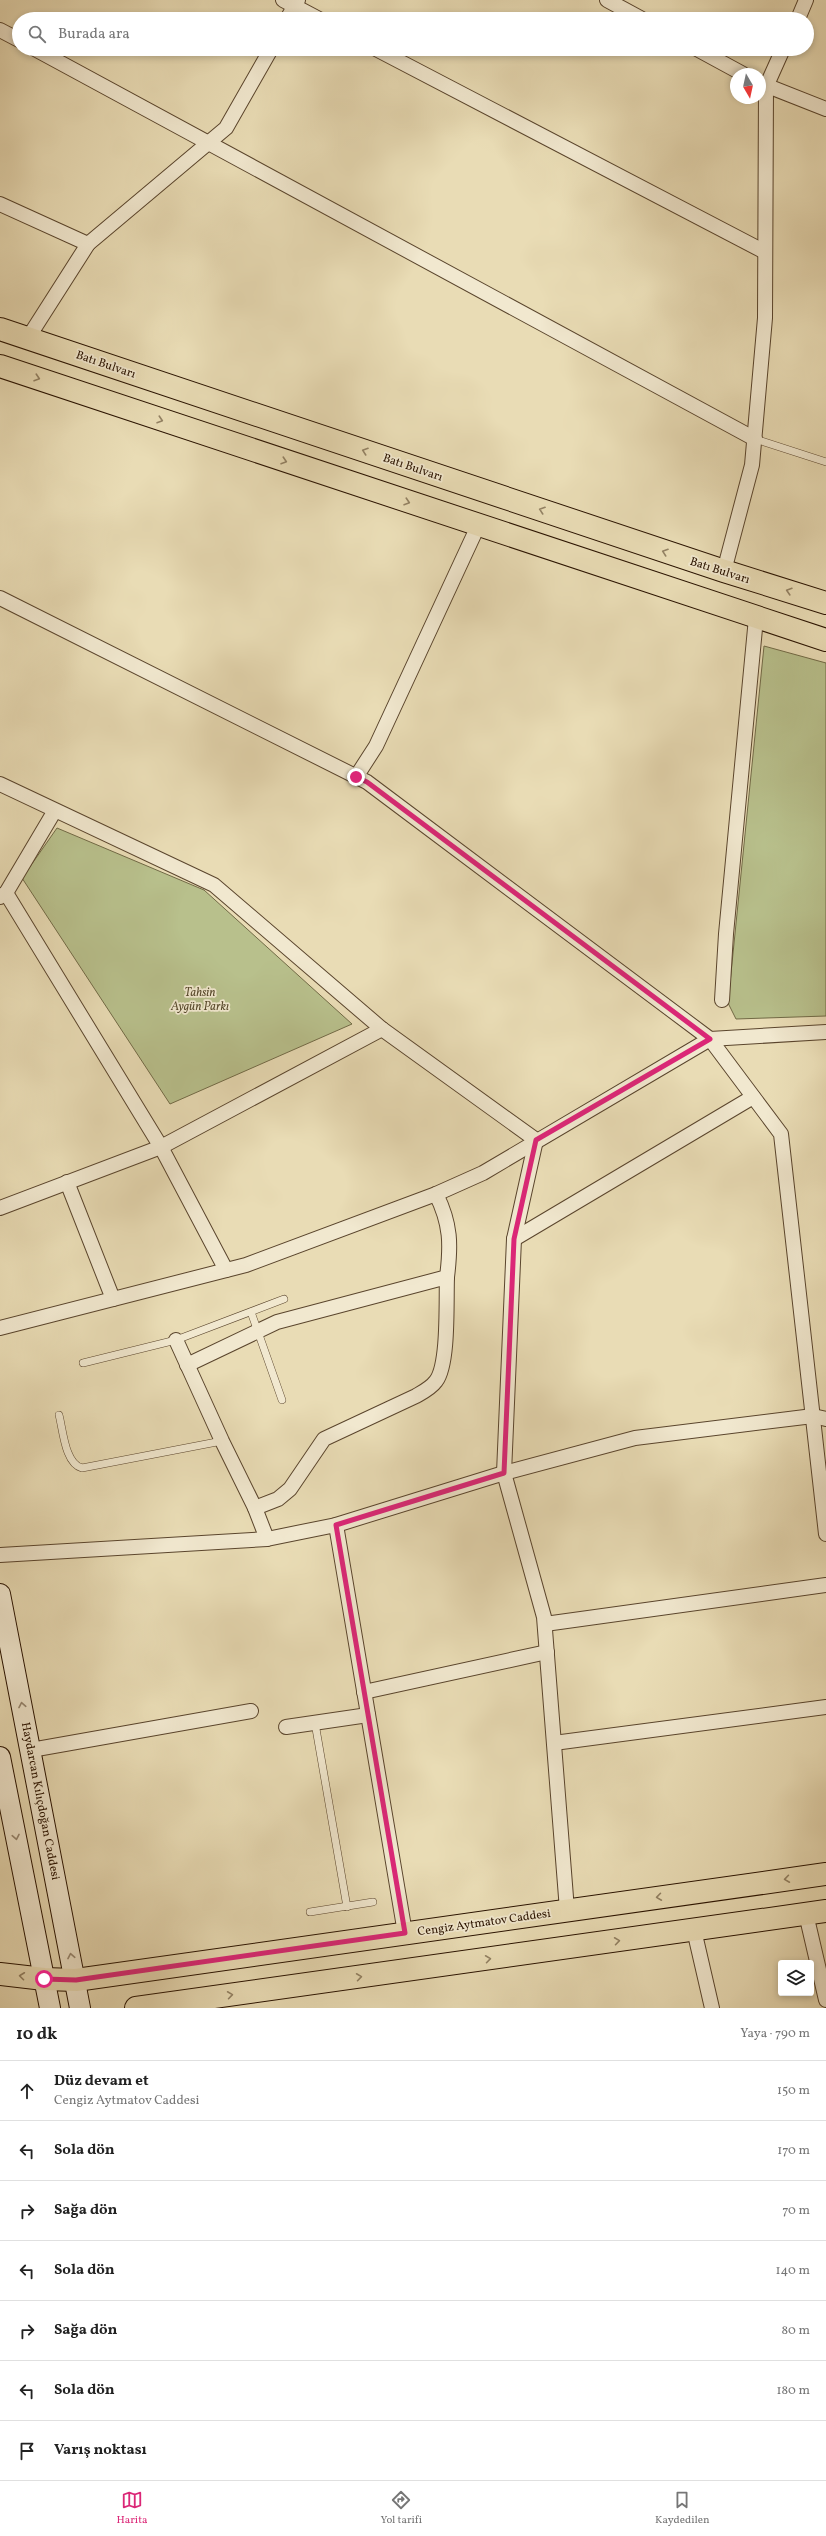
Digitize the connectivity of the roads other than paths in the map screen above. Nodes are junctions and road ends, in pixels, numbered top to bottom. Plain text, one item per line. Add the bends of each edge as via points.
1 (607, 0) edge
2 (806, 0) edge
3 (292, 2) edge
4 (289, 12) edge
5 (308, 12) edge
6 (629, 12) edge
7 (801, 12) edge
8 (0, 30) edge
9 (12, 36) edge
10 (48, 56) edge
11 (267, 56) edge
12 (389, 56) edge
13 (710, 56) edge
14 (780, 56) edge
15 (732, 68) edge
16 (766, 80) edge
17 (766, 86) edge
18 (763, 104) edge
19 (826, 109) edge
20 (209, 142) junction
21 (0, 204) edge
22 (88, 244) junction
23 (765, 252) junction
24 (0, 328) edge
25 (28, 338) junction
26 (0, 366) edge
27 (754, 439) junction
28 (826, 462) edge
29 (478, 526) junction
30 (724, 571) junction
31 (0, 598) edge
32 (826, 603) edge
33 (756, 618) junction
34 (826, 640) edge
35 (356, 777) junction
36 (0, 784) edge
37 (54, 812) junction
38 (3, 895) edge
39 (722, 1000) dead end
40 (382, 1029) junction
41 (826, 1032) edge
42 (710, 1039) junction
43 (753, 1096) junction
44 (536, 1140) junction
45 (161, 1147) junction
46 (67, 1182) junction
47 (436, 1194) junction
48 (0, 1208) edge
49 (514, 1239) junction
50 (226, 1270) junction
51 (447, 1277) junction
52 (113, 1299) junction
53 (284, 1299) dead end
54 (251, 1312) junction
55 (0, 1328) edge
56 (258, 1330) junction
57 (176, 1340) junction
58 (83, 1363) dead end
59 (188, 1366) junction
60 (282, 1400) dead end
61 (59, 1415) dead end
62 (820, 1418) edge
63 (222, 1441) junction
64 (504, 1473) junction
65 (255, 1508) junction
66 (336, 1525) junction
67 (826, 1534) edge
68 (267, 1539) junction
69 (0, 1555) edge
70 (826, 1585) edge
71 (0, 1594) edge
72 (545, 1624) junction
73 (547, 1652) junction
74 (364, 1692) junction
75 (826, 1707) edge
76 (251, 1711) dead end
77 (368, 1715) junction
78 (315, 1723) junction
79 (286, 1727) dead end
80 (554, 1743) junction
81 (31, 1750) junction
82 (0, 1757) edge
83 (826, 1874) edge
84 (373, 1902) dead end
85 (347, 1907) junction
86 (567, 1910) junction
87 (310, 1912) dead end
88 (816, 1913) edge
89 (694, 1930) junction
90 (405, 1933) junction
91 (0, 1974) edge
92 (44, 1979) junction
93 (76, 1980) junction
94 (826, 2000) edge
95 (50, 2008) edge
96 (80, 2008) edge
97 (136, 2008) edge
98 (712, 2008) edge

1 - 6 street
2 - 7 street
3 - 4 street
3 - 5 street
8 - 9 street
10 - 20 street
11 - 20 street via 226,128
12 - 23 street
13 - 15 street
14 - 16 street
17 - 19 street
18 - 23 street
20 - 22 street
20 - 27 street
21 - 22 street
22 - 25 street
23 - 27 street via 765,318
24 - 25 main road, Batı Bulvarı
30 -> 25 main road, Batı Bulvarı
26 -> 29 main road
27 - 28 lane
27 - 30 street via 752,465
29 - 33 main road
29 - 35 street via 376,746
32 -> 30 main road, Batı Bulvarı
31 - 35 street
33 - 34 main road
33 - 39 street
35 - 42 street via 373,787
36 - 37 street
37 - 38 street
37 - 40 street via 214,885
38 - 45 street
40 - 44 street
40 - 45 street
41 - 42 street
42 - 43 street
42 - 44 street
43 - 49 street
43 - 62 street via 781,1134
44 - 47 street via 483,1173
44 - 49 street
45 - 46 street
45 - 50 street
46 - 48 street
46 - 52 street
47 - 50 street via 246,1265
47 - 51 street via 443,1207 451,1245
49 - 64 street
50 - 52 street
51 - 56 street via 276,1322
51 - 65 street via 444,1352 436,1381 428,1390 324,1439 290,1489 278,1500
52 - 55 street
53 - 54 lane
54 - 56 lane
54 - 57 lane
56 - 59 street
56 - 60 lane
57 - 58 lane
57 - 59 street
59 - 63 street
61 - 63 lane via 70,1458 82,1468
62 - 64 street via 635,1438
62 - 67 street
63 - 65 street
64 - 66 street
64 - 72 street
65 - 68 street
66 - 68 street
66 - 74 street
68 - 69 street
70 - 72 street
81 -> 71 main road, Haydarcan Kılıçdoğan Caddesi
72 - 73 street
73 - 74 street
73 - 80 street
74 - 77 street
75 - 80 street
76 - 81 street
77 - 78 street
77 - 90 street
78 - 79 street
78 - 85 lane
80 - 86 street
93 -> 81 main road, Haydarcan Kılıçdoğan Caddesi
82 -> 92 main road
83 -> 86 main road, Cengiz Aytmatov Caddesi
84 - 85 lane
85 - 87 lane
86 - 90 main road, Cengiz Aytmatov Caddesi
88 - 89 main road
88 - 94 street
97 -> 89 main road
89 - 98 street
90 - 93 main road, Cengiz Aytmatov Caddesi
92 -> 91 main road, Cengiz Aytmatov Caddesi
92 - 93 main road, Cengiz Aytmatov Caddesi
92 - 95 main road
93 - 96 main road, Haydarcan Kılıçdoğan Caddesi

